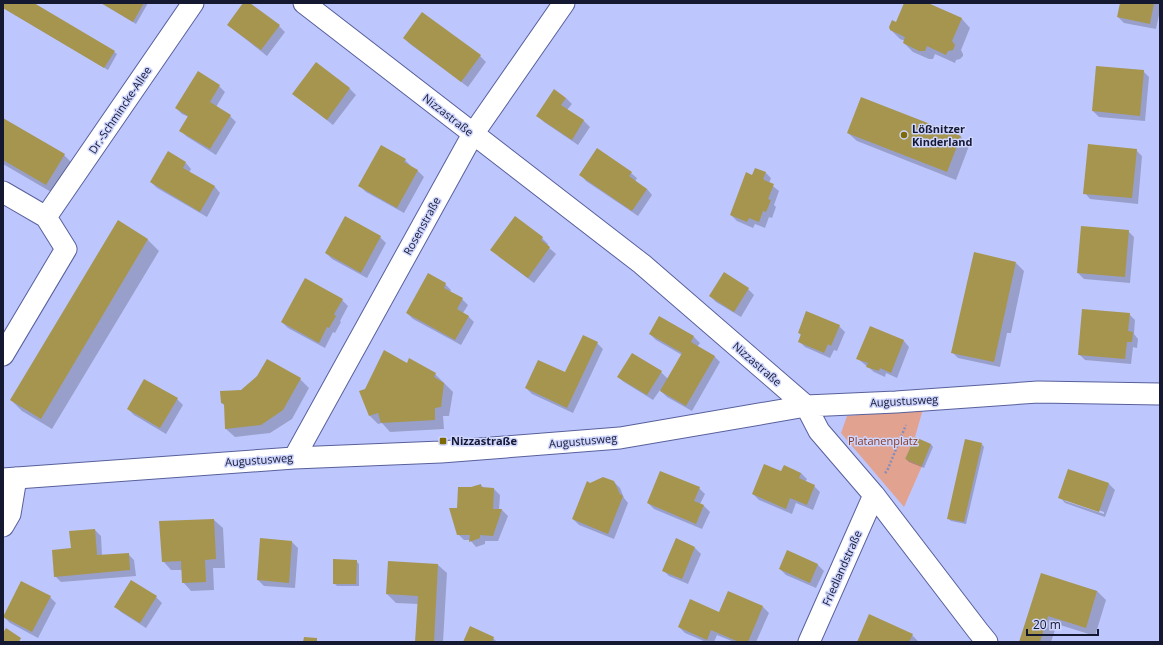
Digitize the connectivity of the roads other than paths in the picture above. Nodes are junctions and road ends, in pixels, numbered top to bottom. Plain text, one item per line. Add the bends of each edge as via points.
1 (193, 3) edge
2 (304, 3) edge
3 (564, 3) edge
4 (473, 134) junction
5 (3, 192) edge
6 (46, 217) junction
7 (3, 355) edge
8 (1160, 394) edge
9 (806, 406) junction
10 (294, 458) junction
11 (9, 478) edge
12 (874, 495) junction
13 (3, 526) edge
14 (809, 642) edge
15 (987, 642) edge

1 - 6 street, Dr.-Schmincke-Allee
2 - 4 street, Nizzastraße
3 - 4 street, Rosenstraße
4 - 9 street, Nizzastraße via 642,264
4 - 10 street, Rosenstraße
5 - 6 street
6 - 7 street via 66,249
8 - 9 street, Augustusweg via 1038,392
9 - 10 street, Augustusweg via 620,438 441,452
9 - 12 street, Nizzastraße via 819,431
10 - 11 street, Augustusweg
11 - 13 street via 10,514
12 - 14 street, Friedlandstraße
12 - 15 street, Nizzastraße

